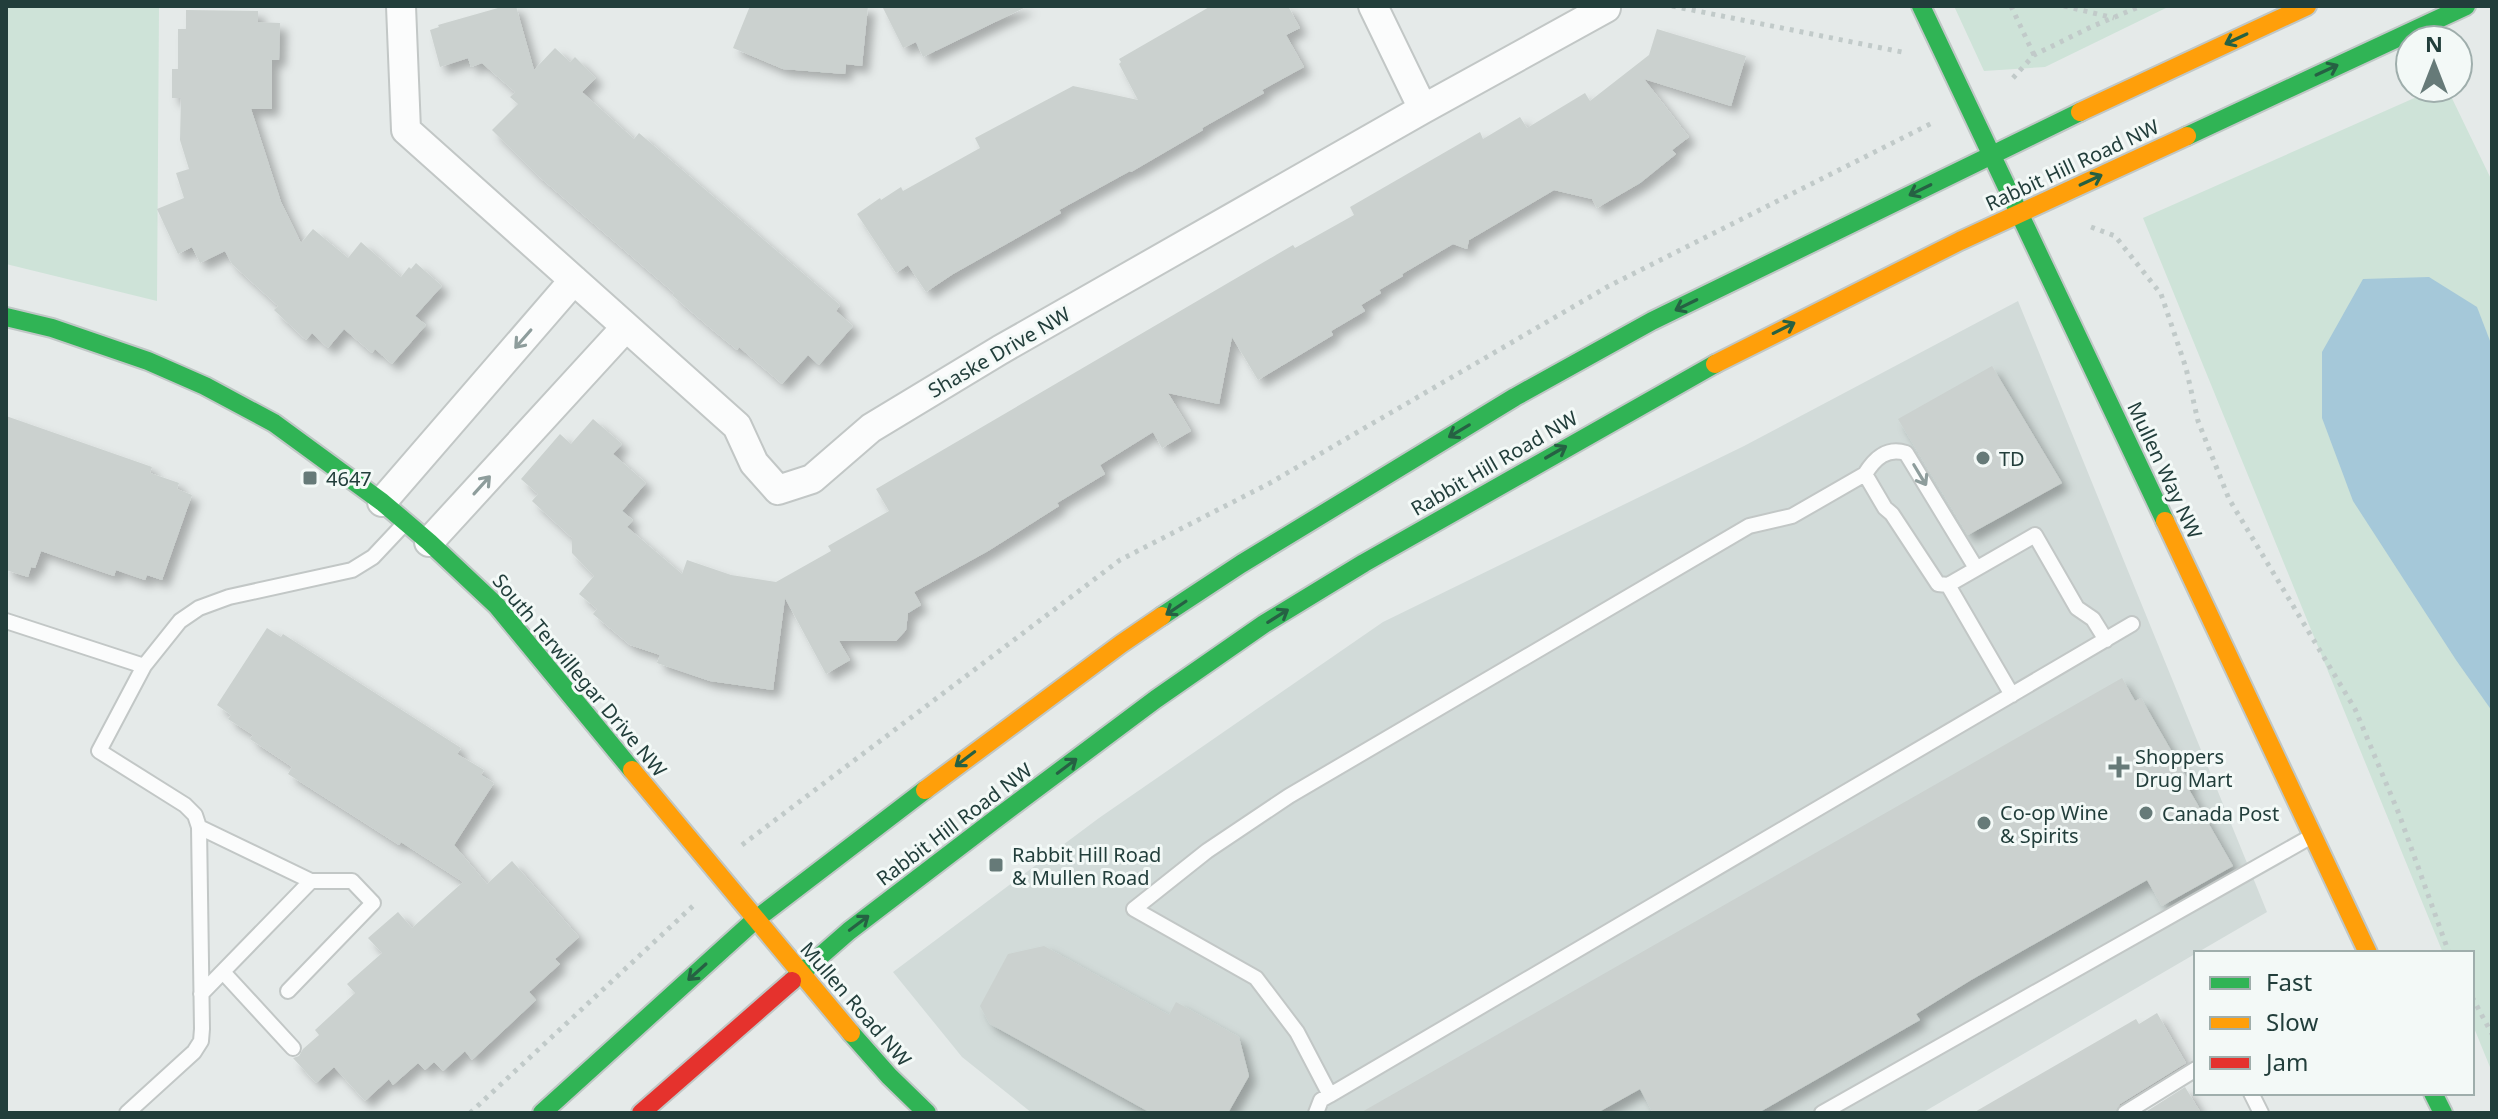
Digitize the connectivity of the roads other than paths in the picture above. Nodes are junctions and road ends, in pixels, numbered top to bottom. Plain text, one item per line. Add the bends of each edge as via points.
1 (401, 6) edge
2 (1373, 6) edge
3 (1921, 6) edge
4 (2307, 6) edge
5 (2466, 6) edge
6 (1606, 8) edge
7 (1423, 109) junction
8 (1990, 155) junction
9 (2021, 213) junction
10 (574, 280) junction
11 (6, 317) edge
12 (626, 327) junction
13 (1865, 474) junction
14 (382, 502) junction
15 (406, 523) junction
16 (429, 542) junction
17 (1976, 568) junction
18 (1948, 585) junction
19 (6, 621) edge
20 (2132, 624) dead end
21 (2106, 640) junction
22 (144, 666) junction
23 (2012, 695) junction
24 (199, 827) junction
25 (2313, 836) junction
26 (311, 881) junction
27 (755, 920) junction
28 (2367, 951) edge
29 (223, 972) junction
30 (799, 973) junction
31 (288, 991) dead end
32 (201, 994) junction
33 (293, 1048) dead end
34 (2194, 1070) edge
35 (1330, 1095) junction
36 (2252, 1095) edge
37 (2434, 1095) edge
38 (127, 1113) edge
39 (542, 1113) edge
40 (641, 1113) edge
41 (927, 1113) edge
42 (1316, 1113) edge
43 (1822, 1113) edge
44 (2125, 1113) edge
45 (2261, 1113) edge
46 (2443, 1113) edge

1 - 10 street, Shaske Drive NW via 406,130
2 - 7 street
3 - 8 main road, Mullen Way NW
4 -> 8 main road
9 -> 5 main road, Rabbit Hill Road NW
6 - 7 street, Shaske Drive NW
7 - 12 street, Shaske Drive NW via 884,420 812,479 778,490 754,463 737,426
8 - 9 main road, Mullen Way NW
8 -> 27 main road via 1652,321 1515,397 1241,564 1121,644
9 - 25 main road, Mullen Way NW
30 -> 9 main road, Rabbit Hill Road NW via 1009,809 1264,624 1686,378
10 - 12 street, Shaske Drive NW
10 -> 14 street
11 - 14 main road, South Terwillegar Drive NW via 100,343 205,386 274,423
16 -> 12 street
13 -> 17 lane via 1883,453 1906,453
13 - 18 lane via 1938,584
13 - 35 lane via 1792,516 1749,526 1367,749 1207,851 1134,909 1256,978 1297,1032
14 - 15 main road, South Terwillegar Drive NW
15 - 16 main road, South Terwillegar Drive NW
15 - 22 lane via 352,570 199,608 180,621
16 - 27 main road, South Terwillegar Drive NW via 497,606
17 - 18 lane
17 - 21 lane via 2035,535 2077,608 2093,619
18 - 23 lane
19 - 22 lane
20 - 21 lane
21 - 23 lane
22 - 24 lane via 99,751 185,805
23 - 35 lane
24 - 26 lane
24 - 32 lane
25 - 28 main road, Mullen Way NW
25 - 43 lane
26 - 29 lane
26 - 31 lane via 352,881 373,903
27 - 30 main road, Mullen Road NW
27 -> 39 main road
29 - 32 lane
29 - 33 lane
30 - 40 main road, Rabbit Hill Road NW
30 - 41 main road, Mullen Road NW
32 - 38 lane via 201,1041
34 - 44 lane
35 - 42 lane via 1321,1100
36 - 45 lane
37 - 46 main road

